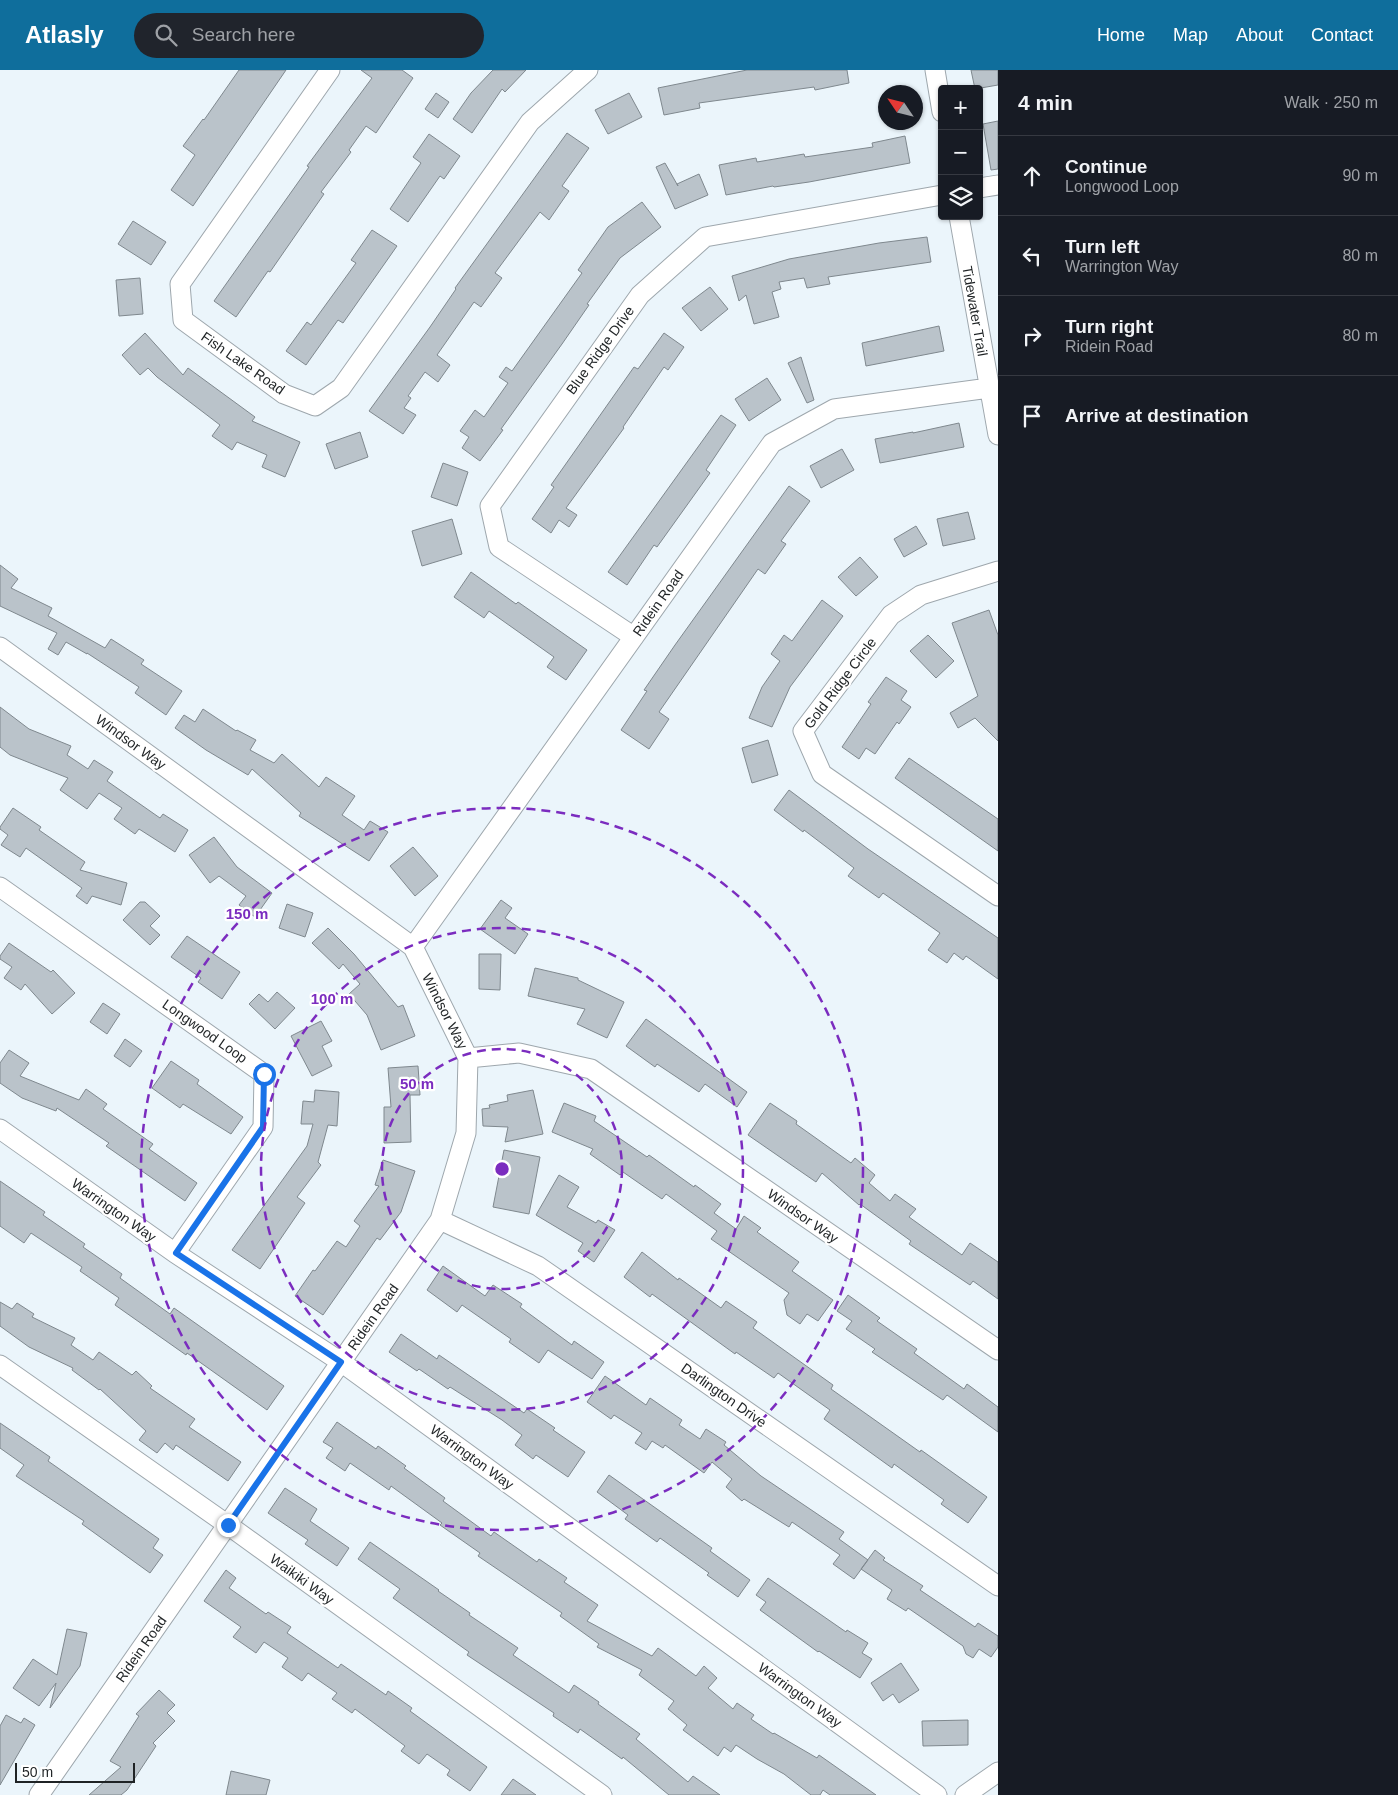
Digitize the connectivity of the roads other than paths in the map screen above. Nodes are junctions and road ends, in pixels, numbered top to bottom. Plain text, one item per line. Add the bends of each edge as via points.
1 (330, 70) edge
2 (588, 70) edge
3 (935, 70) edge
4 (938, 88) edge
5 (998, 185) edge
6 (983, 187) edge
7 (938, 196) edge
8 (960, 220) edge
9 (989, 388) junction
10 (998, 435) edge
11 (998, 571) edge
12 (634, 637) junction
13 (0, 647) edge
14 (0, 887) edge
15 (998, 896) edge
16 (413, 947) junction
17 (468, 1058) junction
18 (0, 1130) edge
19 (440, 1220) junction
20 (176, 1253) junction
21 (998, 1350) edge
22 (341, 1362) junction
23 (0, 1365) edge
24 (228, 1525) junction
25 (998, 1586) edge
26 (998, 1772) edge
27 (39, 1795) edge
28 (602, 1795) edge
29 (937, 1795) edge
30 (965, 1795) edge

1 - 2 street, Fish Lake Road via 180,284 183,320 284,394 315,406 341,388 530,122
3 - 4 street
5 - 6 street
7 - 12 street, Blue Ridge Drive via 705,237 640,295 490,506 499,547
8 - 9 street, Tidewater Trail
9 - 10 street, Tidewater Trail
9 - 12 street, Ridein Road via 834,409 772,443
11 - 15 street, Gold Ridge Circle via 921,595 891,615 803,731 822,774
12 - 16 street, Ridein Road
13 - 16 street, Windsor Way
14 - 20 street, Longwood Loop via 264,1074 263,1127
16 - 17 street, Windsor Way
17 - 19 street, Ridein Road via 466,1133
17 - 21 street, Windsor Way via 518,1053 591,1069
18 - 20 street, Warrington Way
19 - 22 street, Ridein Road
19 - 25 street, Darlington Drive via 538,1266
20 - 22 street, Warrington Way
22 - 24 street, Ridein Road
22 - 29 street, Warrington Way
23 - 24 street, Waikiki Way
24 - 27 street, Ridein Road
24 - 28 street, Waikiki Way
26 - 30 street

